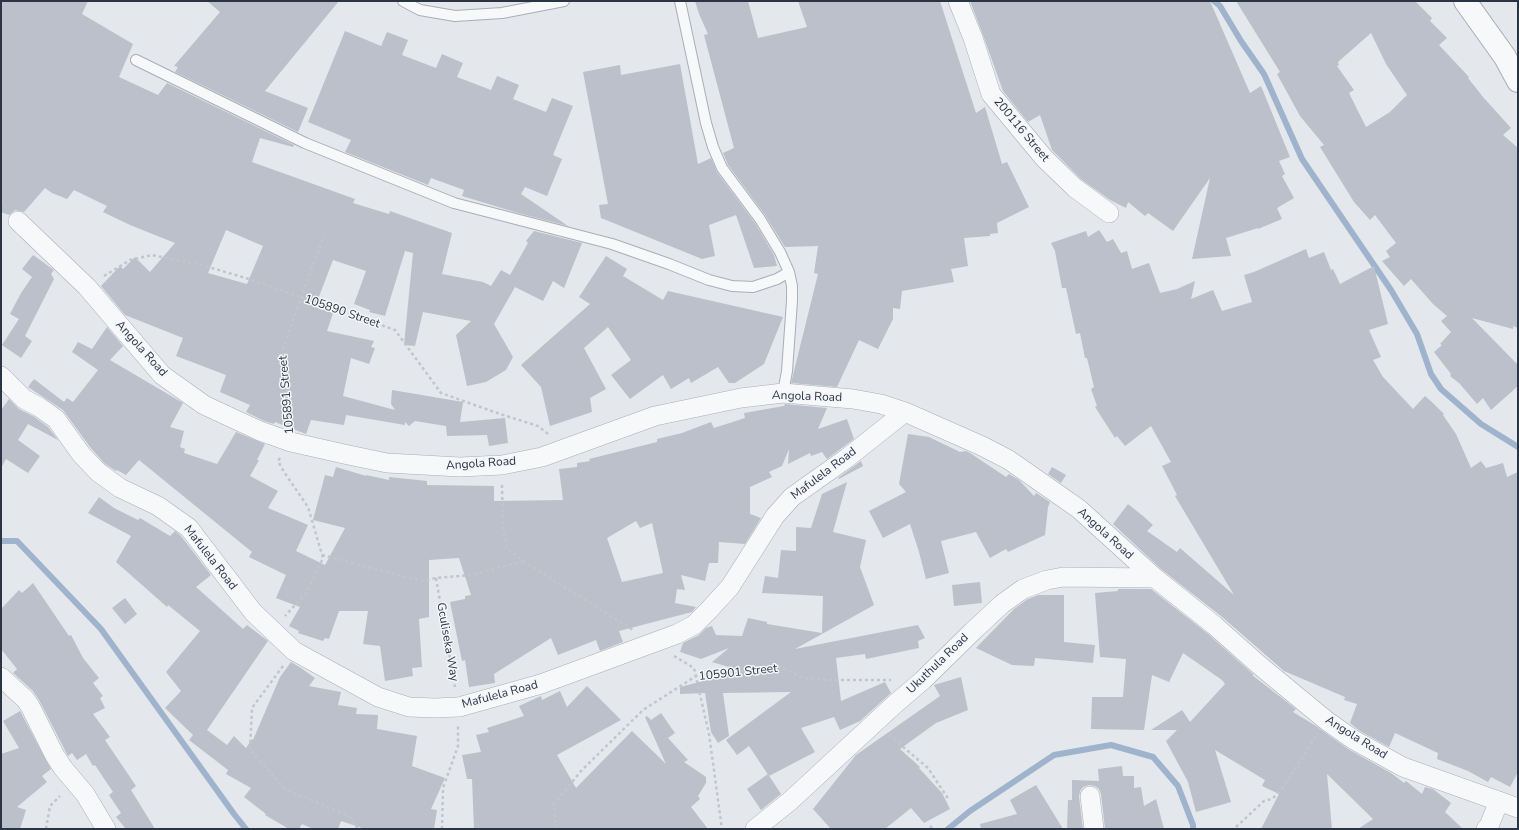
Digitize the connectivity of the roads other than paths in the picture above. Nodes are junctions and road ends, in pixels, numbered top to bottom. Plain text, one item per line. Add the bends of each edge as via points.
1 (403, 1) edge
2 (564, 1) edge
3 (680, 1) edge
4 (958, 1) edge
5 (1465, 1) edge
6 (136, 60) dead end
7 (1512, 63) edge
8 (1518, 81) edge
9 (1109, 212) dead end
10 (18, 221) dead end
11 (788, 272) junction
12 (1, 376) edge
13 (783, 393) junction
14 (905, 412) junction
15 (1155, 578) junction
16 (1, 677) edge
17 (1090, 796) dead end
18 (1499, 801) junction
19 (1518, 808) edge
20 (106, 829) edge
21 (755, 829) edge
22 (1094, 829) edge
23 (1486, 829) edge

1 - 2 lane via 420,10 455,16 502,13
3 - 11 lane via 713,147 722,168 760,219 780,252
4 - 9 street, 200116 Street via 973,38 990,94 1044,158 1075,188
5 - 7 street
6 - 11 lane via 305,143 454,203 612,244 732,286 753,287 778,279
7 - 8 street
10 - 13 street, Angola Road via 87,287 162,375 204,405 260,431 291,442 387,463 460,467 502,465 542,457 655,416 741,398
11 - 13 lane via 792,286 792,301
12 - 14 street, Mafulela Road via 24,400 56,419 81,454 98,472 120,488 158,506 189,528 237,594 294,651 378,697 409,707 459,707 541,684 677,634 694,625 730,587 775,516 792,497
13 - 14 street, Angola Road via 853,399
14 - 15 street, Angola Road via 1009,460 1079,509
15 - 18 street, Angola Road via 1327,721 1354,740 1403,767
15 - 21 street, Ukuthula Road via 1063,578 1047,580 1023,589 1002,604 923,680 790,801
16 - 20 street via 30,706 54,754 85,794
17 - 22 street
18 - 19 street, Angola Road
18 - 23 street

